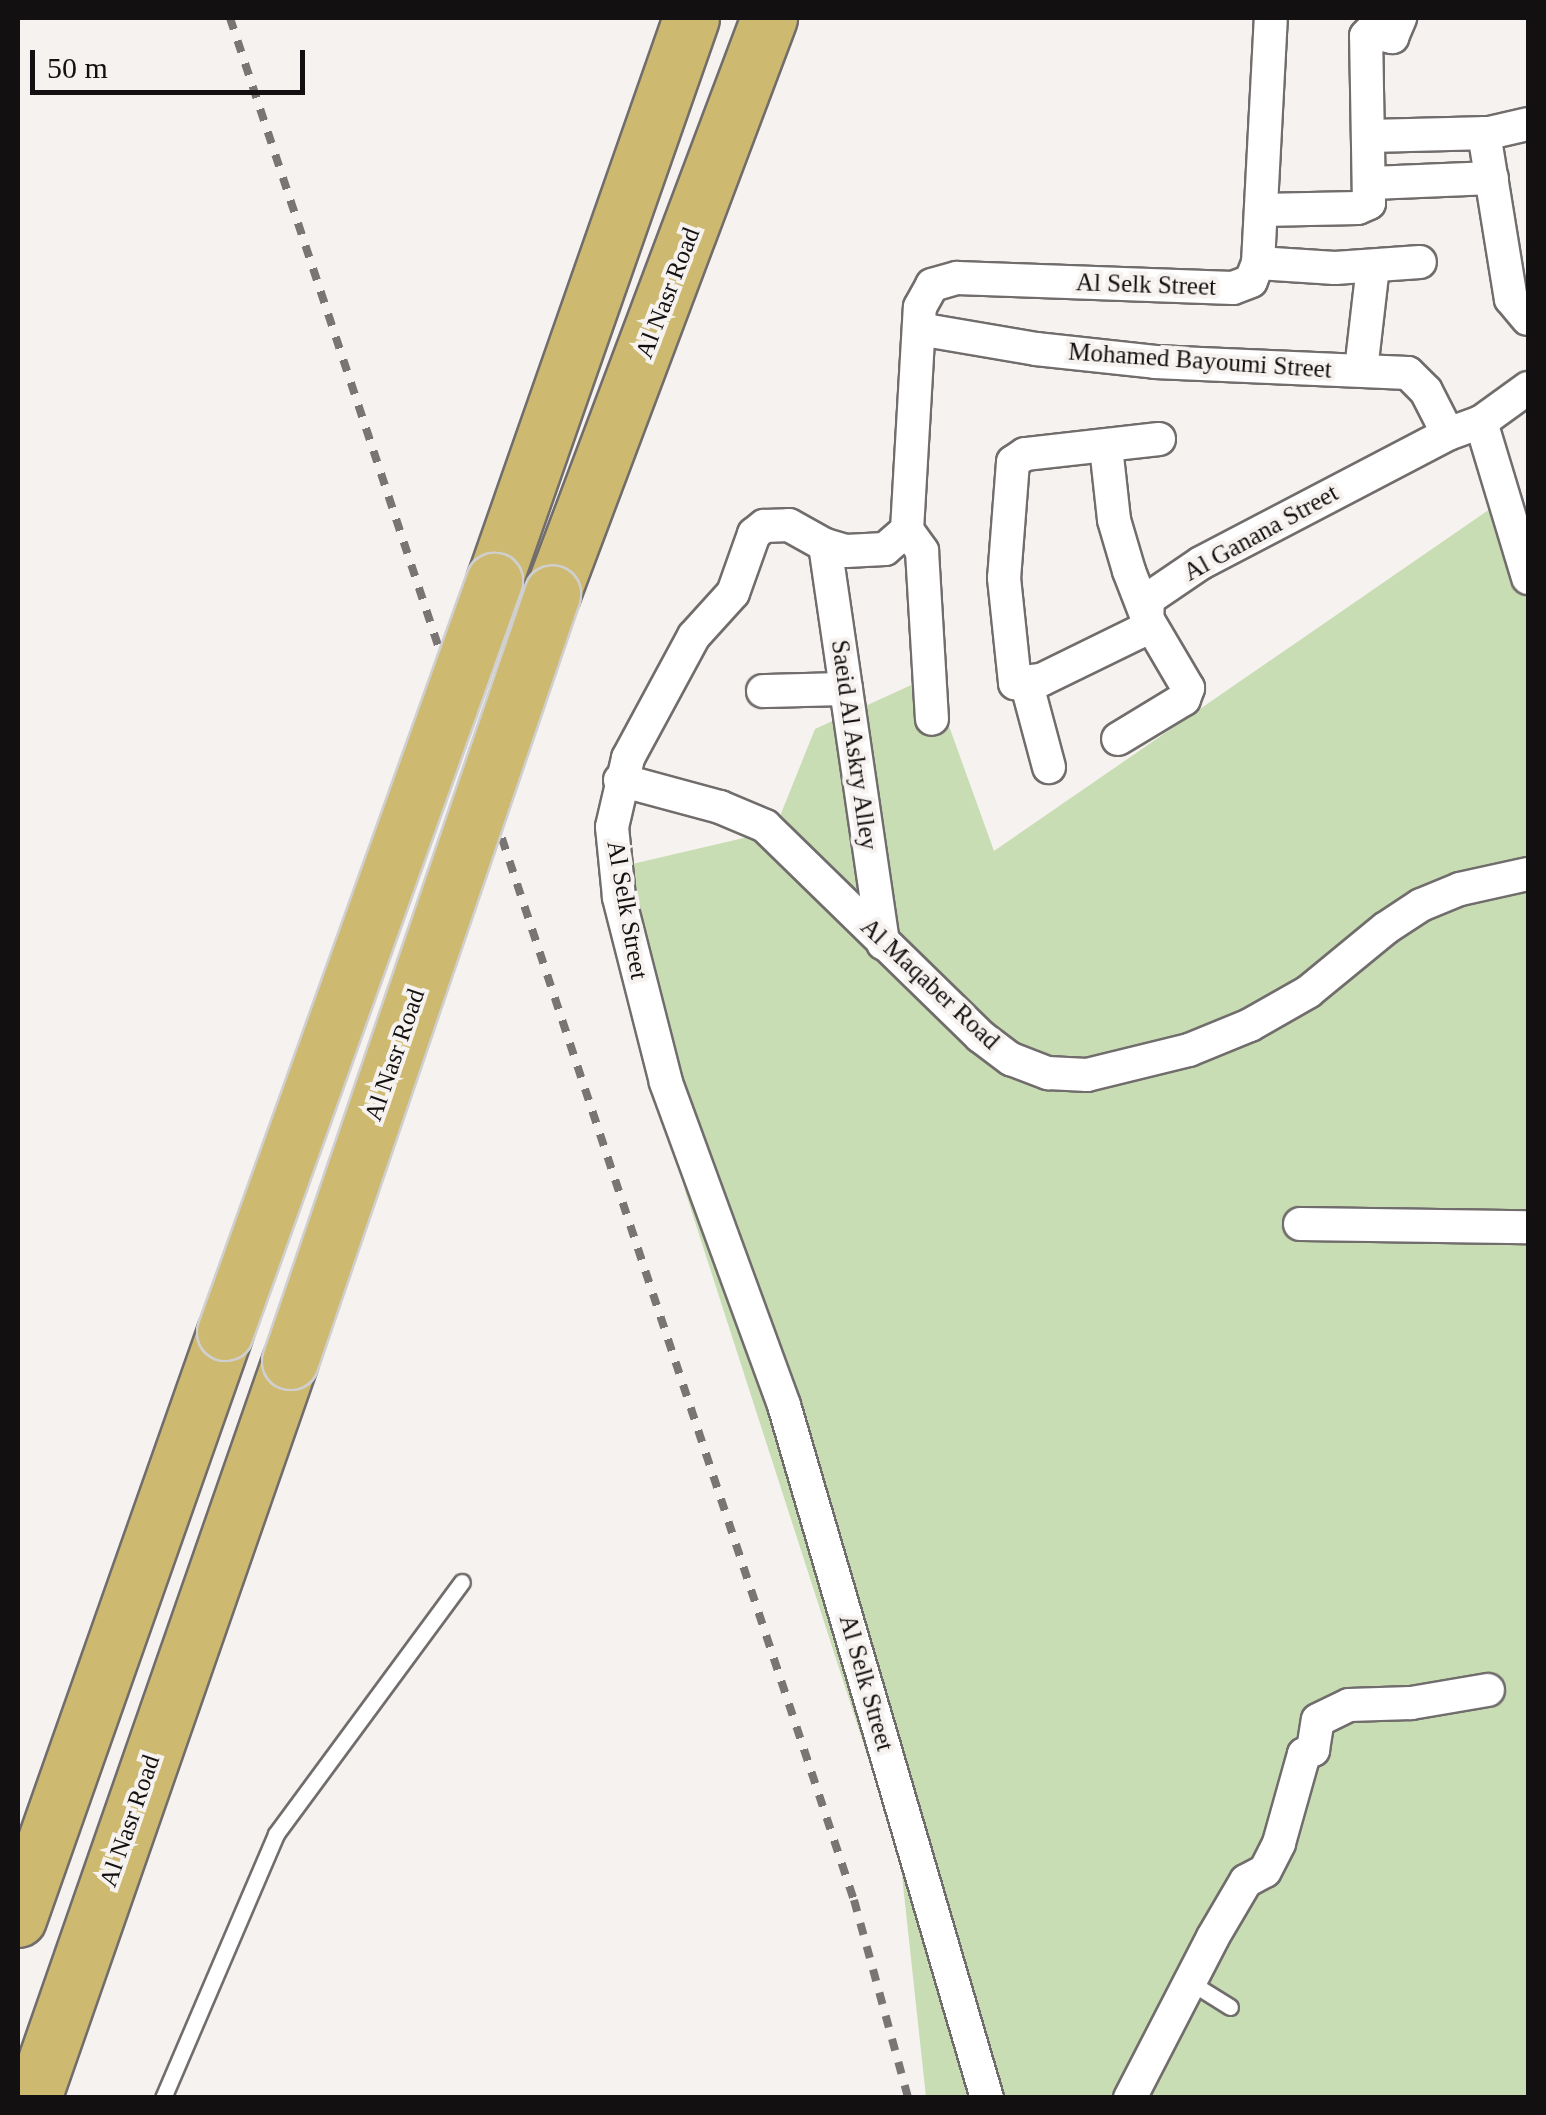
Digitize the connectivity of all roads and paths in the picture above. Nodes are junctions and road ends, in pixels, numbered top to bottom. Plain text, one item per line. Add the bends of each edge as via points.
1 (691, 18) edge
2 (770, 18) edge
3 (1271, 18) edge
4 (1400, 18) edge
5 (1528, 124) edge
6 (1484, 132) junction
7 (1370, 136) junction
8 (1492, 178) junction
9 (1372, 183) junction
10 (1261, 210) junction
11 (1420, 262) dead end
12 (1258, 263) junction
13 (1374, 267) junction
14 (1528, 319) edge
15 (919, 329) junction
16 (1362, 370) junction
17 (1528, 388) edge
18 (1481, 422) junction
19 (1448, 434) junction
20 (1158, 439) dead end
21 (1106, 447) junction
22 (906, 530) junction
23 (824, 546) junction
24 (1528, 578) edge
25 (1148, 620) junction
26 (1021, 684) junction
27 (846, 689) junction
28 (763, 691) dead end
29 (932, 720) dead end
30 (1118, 739) dead end
31 (1049, 767) dead end
32 (620, 780) junction
33 (1528, 874) edge
34 (884, 944) junction
35 (1300, 1224) dead end
36 (1528, 1227) edge
37 (462, 1582) dead end
38 (1488, 1690) dead end
39 (18, 1919) edge
40 (1190, 1982) junction
41 (1230, 2007) dead end
42 (33, 2098) edge
43 (164, 2098) edge
44 (987, 2098) edge
45 (1130, 2098) edge

1 - 39 highway, bridge
2 - 42 highway, Al Nasr Road, bridge via 552,594
3 - 10 street
4 - 7 street via 1392,37 1366,36
5 - 6 street
6 - 7 street
6 - 8 street
7 - 9 street
8 - 9 street
8 - 14 street via 1511,298
9 - 10 street via 1364,207
10 - 12 street
11 - 13 street
12 - 13 street
12 - 15 street, Al Selk Street via 1251,280 1233,288 944,279 923,294
13 - 16 street
15 - 16 street, Mohamed Bayoumi Street via 1155,362
15 - 22 street, Al Selk Street
16 - 19 street, Mohamed Bayoumi Street via 1419,380
17 - 18 street, Al Ganana Street
18 - 19 street, Al Ganana Street
18 - 24 street
19 - 25 street, Al Ganana Street via 1201,563 1148,599
20 - 21 street
21 - 25 street via 1114,520
21 - 26 street via 1025,454 1011,469 1004,578
22 - 23 street, Al Selk Street via 885,549
22 - 29 street via 922,552
23 - 27 street, Saeid Al Askry Alley
23 - 32 street, Al Selk Street via 776,524 754,534 733,593 694,636
25 - 26 street, Al Ganana Street via 1139,632
25 - 30 street via 1187,694
26 - 31 street
27 - 28 street
27 - 34 street, Saeid Al Askry Alley
32 - 34 street, Al Maqaber Road via 765,826
32 - 44 street, Al Selk Street via 612,827 619,897 648,1021 691,1158 784,1405
33 - 34 street, Al Maqaber Road via 1421,905 1308,992 1250,1025 1189,1050 1087,1075 1048,1072 1011,1059
35 - 36 street
37 - 43 lane via 276,1834
38 - 40 street via 1349,1705 1318,1720 1279,1843 1264,1871 1246,1881
40 - 41 lane
40 - 45 street

